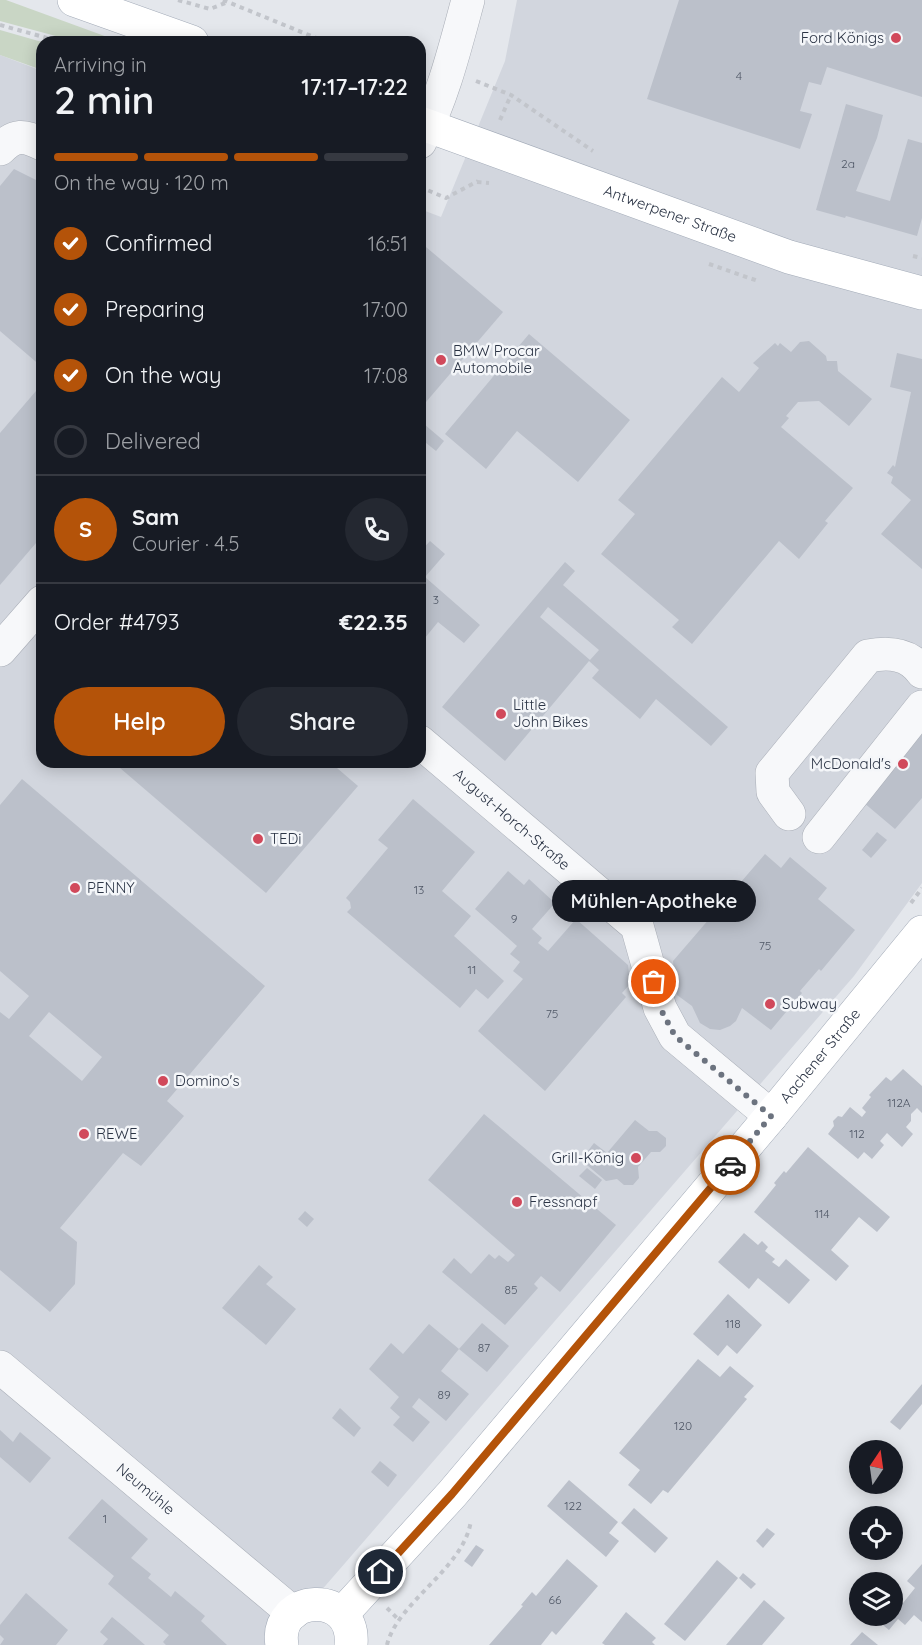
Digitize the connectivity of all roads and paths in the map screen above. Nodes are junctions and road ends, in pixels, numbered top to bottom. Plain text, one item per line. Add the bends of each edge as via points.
1 (74, 0) edge
2 (178, 0) edge
3 (468, 0) edge
4 (226, 1) edge
5 (0, 25) edge
6 (40, 36) edge
7 (175, 36) edge
8 (311, 36) edge
9 (448, 71) junction
10 (426, 123) edge
11 (426, 131) edge
12 (36, 141) edge
13 (0, 149) edge
14 (596, 153) dead end
15 (911, 255) dead end
16 (922, 258) edge
17 (922, 292) edge
18 (36, 609) edge
19 (0, 650) edge
20 (922, 672) edge
21 (922, 707) edge
22 (426, 747) edge
23 (789, 814) dead end
24 (819, 837) dead end
25 (922, 932) edge
26 (771, 1116) junction
27 (0, 1367) edge
28 (293, 1613) junction
29 (342, 1614) junction
30 (282, 1645) edge
31 (351, 1645) edge

1 - 7 main road
2 - 4 path via 210,9
3 - 9 street
4 - 8 path
5 - 6 path
9 - 10 street
9 - 14 path via 511,94
11 - 17 main road, Antwerpener Straße via 789,257
12 - 13 street via 27,136 9,140
15 - 16 path
18 - 19 street
20 - 23 street via 901,656 868,656 772,773 773,792
21 - 24 street
22 - 26 street, August-Horch-Straße via 637,926 660,1008 675,1036
25 - 26 main road, Aachener Straße
26 - 29 main road, Aachener Straße via 452,1494
27 - 28 street, Neumühle
28 - 29 main road via 312,1603 333,1607
28 - 30 main road via 282,1630
29 - 31 main road via 352,1632

